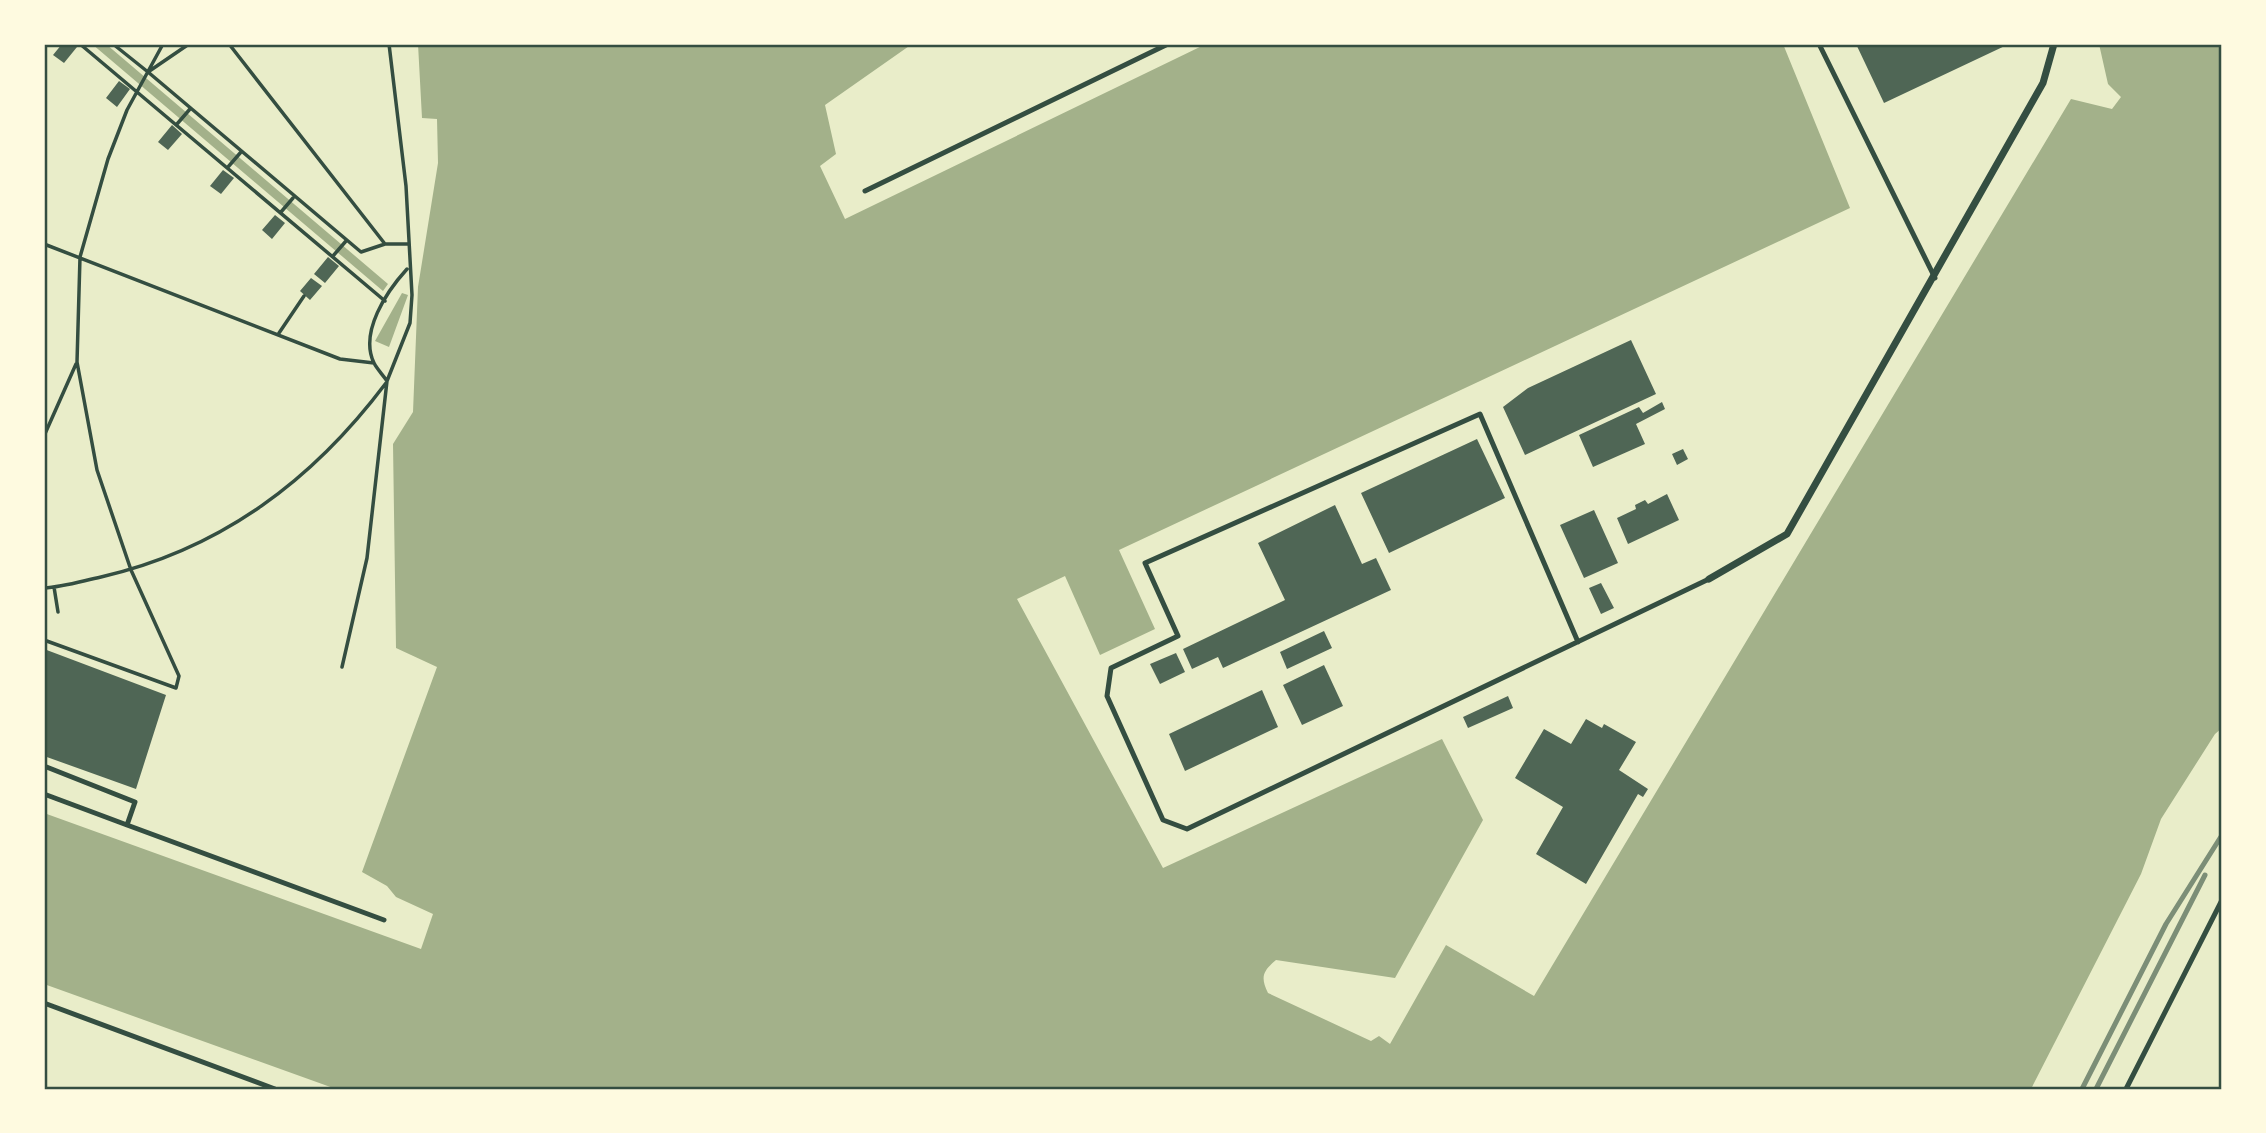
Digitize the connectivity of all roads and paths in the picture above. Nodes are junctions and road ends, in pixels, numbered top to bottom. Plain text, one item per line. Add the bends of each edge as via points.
1 (80, 44) edge
2 (113, 44) edge
3 (163, 44) edge
4 (189, 44) edge
5 (229, 44) edge
6 (389, 44) edge
7 (1168, 44) edge
8 (1819, 44) edge
9 (2053, 44) edge
10 (146, 75) junction
11 (137, 91) junction
12 (191, 109) junction
13 (177, 124) junction
14 (241, 152) junction
15 (228, 167) junction
16 (865, 191) dead end
17 (294, 197) junction
18 (281, 212) junction
19 (346, 241) junction
20 (44, 243) edge
21 (386, 244) junction
22 (407, 244) junction
23 (80, 257) junction
24 (333, 257) junction
25 (408, 268) junction
26 (1935, 278) junction
27 (304, 296) dead end
28 (385, 301) junction
29 (279, 333) junction
30 (77, 362) junction
31 (374, 363) junction
32 (387, 381) junction
33 (44, 436) edge
34 (131, 570) junction
35 (1709, 579) joint
36 (54, 587) junction
37 (44, 588) edge
38 (58, 612) dead end
39 (44, 640) edge
40 (1578, 642) junction
41 (342, 667) dead end
42 (44, 766) edge
43 (44, 794) edge
44 (127, 825) junction
45 (2222, 900) edge
46 (384, 920) dead end
47 (44, 1003) edge
48 (275, 1089) edge
49 (2126, 1089) edge

1 - 11 path
2 - 10 path
3 - 10 path
4 - 10 path
5 - 21 path
6 - 22 path via 406,186
7 - 16 lane
8 - 26 lane
9 - 26 street via 2043,83
10 - 11 path
10 - 12 path
11 - 13 path
11 - 23 path via 108,159
12 - 13 path
12 - 14 path
13 - 15 path
14 - 15 path
14 - 17 path
15 - 18 path
17 - 18 path
17 - 19 path
18 - 24 path
19 - 21 path via 361,253
19 - 24 path
20 - 23 path
21 - 22 path
22 - 25 path
23 - 29 path
23 - 30 path
24 - 28 path
25 - 28 path
25 - 32 path via 410,323
26 - 35 street via 1787,534
27 - 29 path
28 - 31 path via 370,342
29 - 31 path via 340,359
30 - 33 path
30 - 34 path via 97,470
31 - 32 path
32 - 34 path via 310,470 281,492 216,534
32 - 41 path via 367,558
34 - 36 path
34 - 39 path via 179,676 176,688
35 - 40 lane
36 - 37 path
36 - 38 path
40 - 40 lane via 1479,414 1145,563 1178,636 1111,668 1107,696 1163,820 1187,830
42 - 44 lane via 135,802
43 - 44 lane
44 - 46 lane
45 - 49 lane
47 - 48 lane

